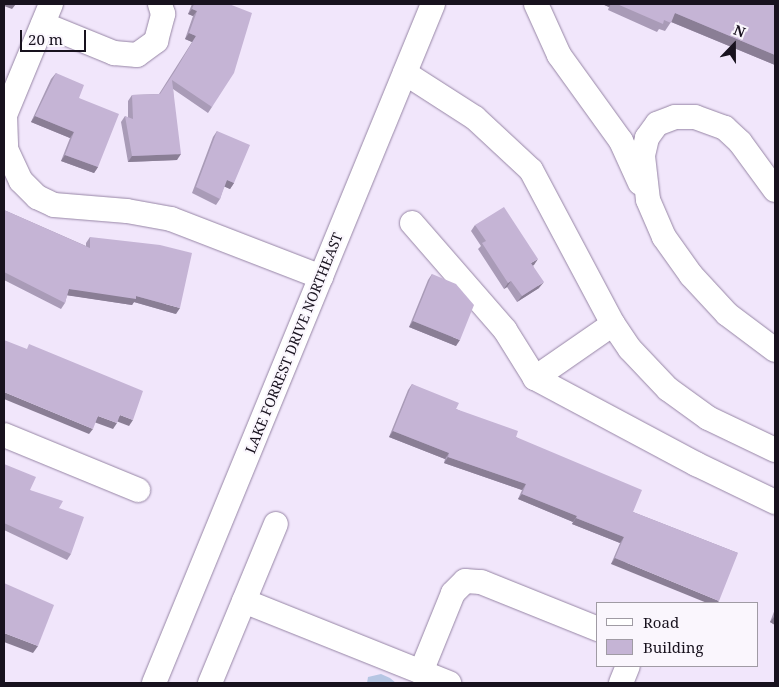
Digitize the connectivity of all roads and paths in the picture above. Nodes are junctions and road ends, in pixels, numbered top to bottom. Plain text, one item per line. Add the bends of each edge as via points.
1 (160, 4) edge
2 (433, 4) edge
3 (536, 4) edge
4 (47, 14) edge
5 (406, 73) junction
6 (775, 190) edge
7 (648, 200) junction
8 (412, 223) dead end
9 (321, 277) junction
10 (613, 324) junction
11 (775, 350) edge
12 (535, 378) junction
13 (4, 435) edge
14 (775, 450) edge
15 (138, 490) dead end
16 (775, 502) edge
17 (276, 524) dead end
18 (244, 601) junction
19 (596, 628) edge
20 (628, 667) edge
21 (421, 672) junction
22 (154, 683) edge
23 (210, 683) edge
24 (448, 683) edge
25 (621, 683) edge

1 - 4 street via 162,14 156,41 136,55 114,54
2 - 5 street, LAKE FORREST DRIVE NORTHEAST
3 - 7 street via 559,55 621,141
4 - 9 street via 5,115 6,149 21,181 37,197 54,205 127,211 171,219
5 - 9 street, LAKE FORREST DRIVE NORTHEAST
5 - 10 street via 475,118 531,170
6 - 7 street via 740,142 725,128 695,117 675,117 657,124 647,138 643,156
7 - 11 street via 664,237 691,275 727,314
8 - 12 street via 505,330
9 - 22 street, LAKE FORREST DRIVE NORTHEAST
10 - 12 street
10 - 14 street via 630,349 668,389 708,418
12 - 16 street via 696,464
13 - 15 street
17 - 18 street
18 - 21 street
18 - 23 street
19 - 21 street via 481,582 465,581 452,593
20 - 25 street
21 - 24 street

